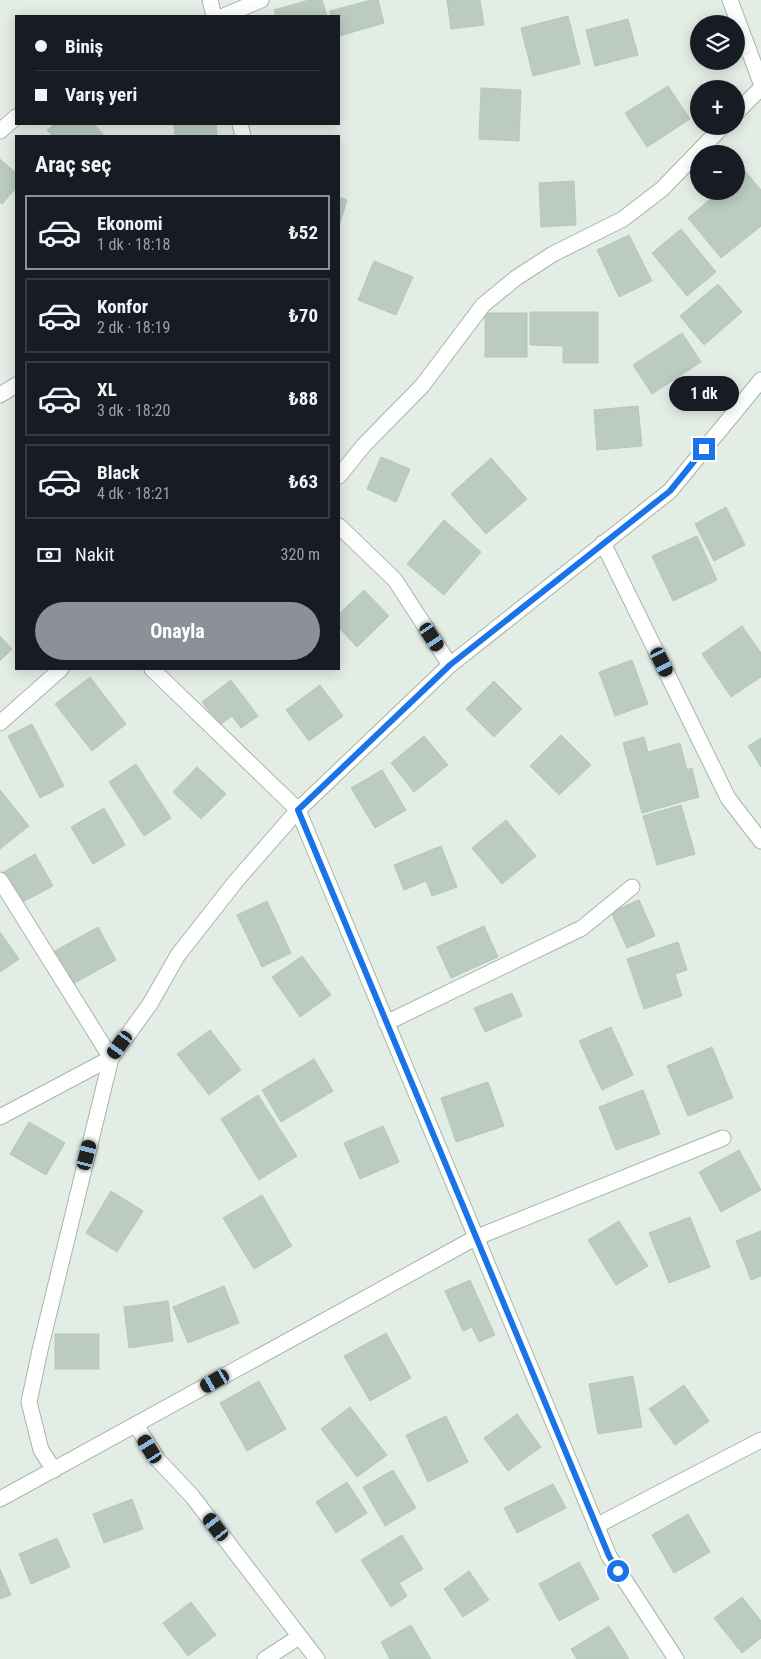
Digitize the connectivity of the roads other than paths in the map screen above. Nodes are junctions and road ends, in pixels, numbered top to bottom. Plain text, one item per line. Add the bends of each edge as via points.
1 (210, 0) edge
2 (260, 0) edge
3 (730, 0) edge
4 (214, 15) edge
5 (226, 15) edge
6 (761, 83) edge
7 (761, 88) edge
8 (745, 104) edge
9 (15, 118) edge
10 (0, 131) edge
11 (715, 135) edge
12 (761, 380) edge
13 (15, 386) edge
14 (0, 395) edge
15 (340, 475) edge
16 (340, 527) edge
17 (603, 543) junction
18 (450, 665) junction
19 (60, 670) edge
20 (153, 670) edge
21 (0, 723) edge
22 (298, 810) junction
23 (761, 841) edge
24 (0, 880) edge
25 (632, 887) dead end
26 (386, 1023) junction
27 (111, 1058) junction
28 (0, 1117) edge
29 (723, 1138) dead end
30 (475, 1238) junction
31 (136, 1426) junction
32 (761, 1440) edge
33 (54, 1470) junction
34 (0, 1499) edge
35 (596, 1526) junction
36 (299, 1637) junction
37 (265, 1659) edge
38 (317, 1659) edge
39 (676, 1659) edge

1 - 4 street
2 - 5 street
3 - 6 street
7 - 8 street
9 - 10 street
11 - 15 street via 662,189 623,219 553,254 483,305 422,386 364,444
12 - 17 street via 670,491
13 - 14 street
16 - 18 street via 394,580
17 - 18 street
17 - 23 street via 728,798
18 - 22 street
19 - 21 street
20 - 22 street
22 - 26 street
22 - 27 street via 178,955 150,1004
24 - 27 street
25 - 26 street via 582,928
26 - 30 street
27 - 28 street
27 - 33 street via 29,1402 41,1450
29 - 30 street
30 - 31 street
30 - 35 street
31 - 33 street
31 - 36 street via 158,1460 192,1496
32 - 35 street
33 - 34 street
35 - 39 street via 609,1556
36 - 37 street
36 - 38 street

